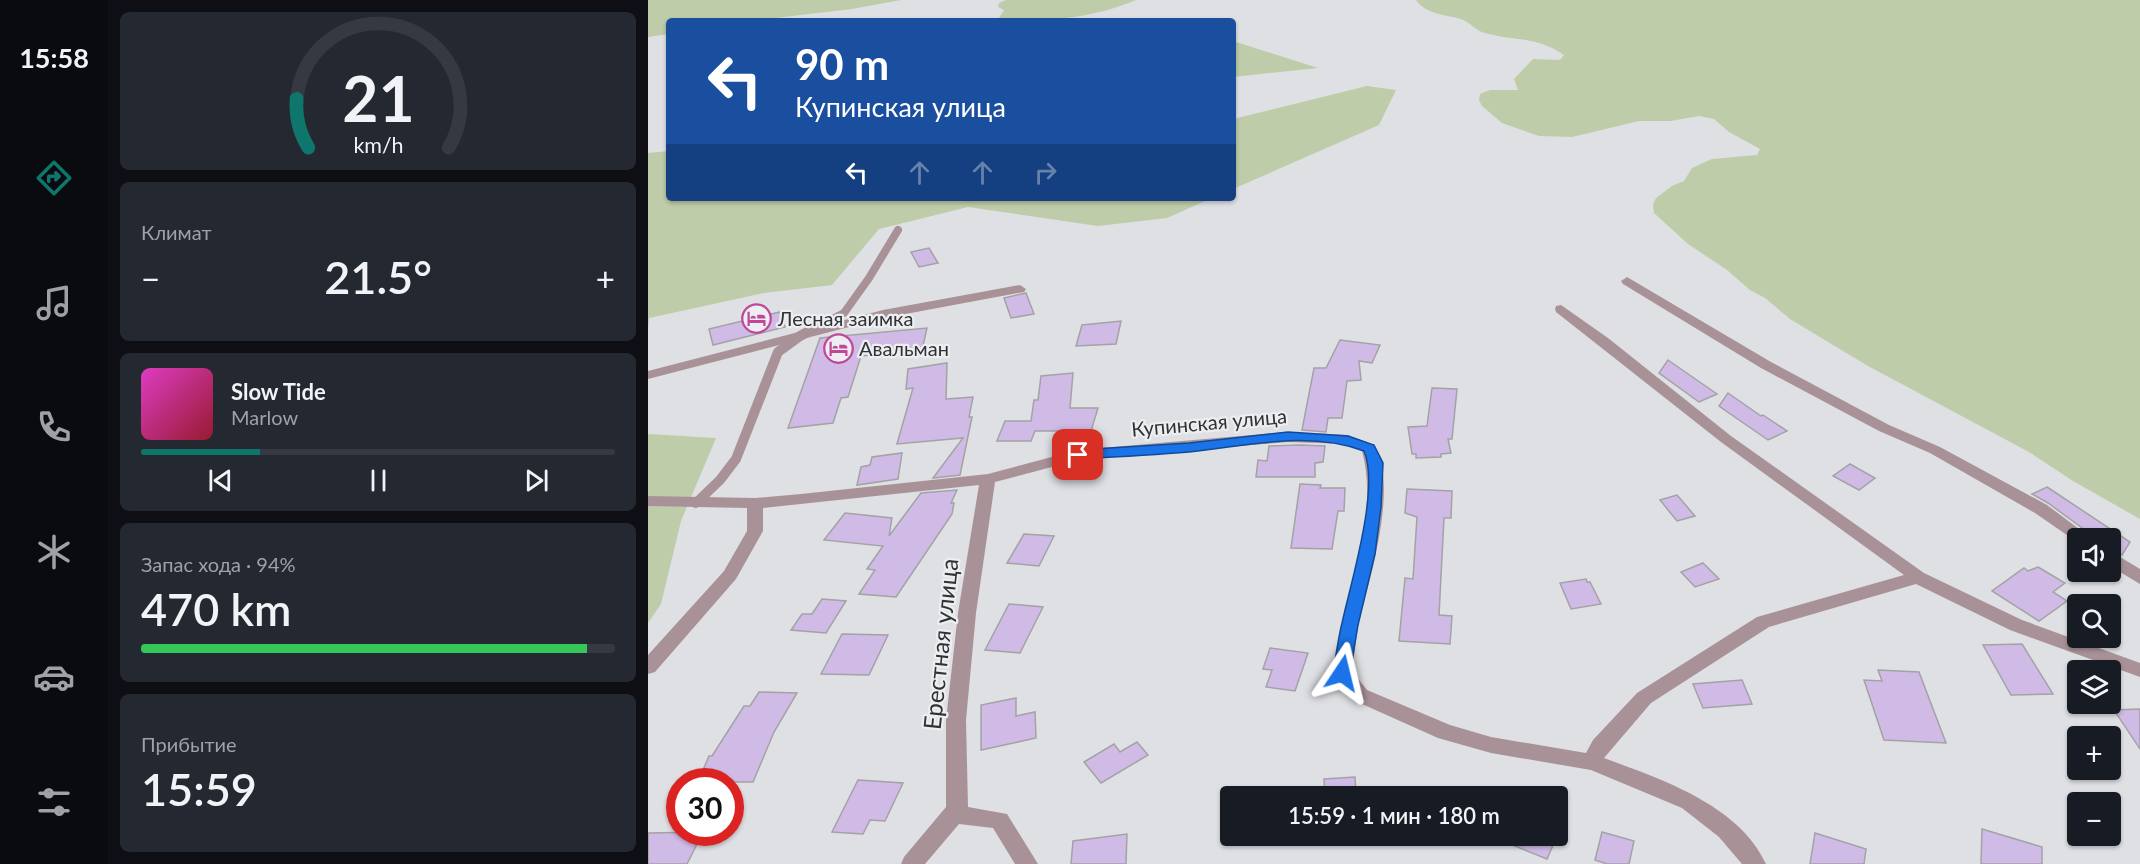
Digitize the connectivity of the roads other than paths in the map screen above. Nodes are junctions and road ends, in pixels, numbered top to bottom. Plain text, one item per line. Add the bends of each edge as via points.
1 (898, 230) dead end
2 (1627, 281) dead end
3 (1020, 290) dead end
4 (1562, 309) dead end
5 (800, 336) junction
6 (648, 375) edge
7 (988, 479) junction
8 (648, 501) edge
9 (696, 503) junction
10 (755, 503) junction
11 (2069, 528) edge
12 (2121, 565) edge
13 (1918, 577) junction
14 (2140, 578) edge
15 (648, 667) edge
16 (2140, 670) edge
17 (1592, 762) junction
18 (954, 814) junction
19 (912, 864) edge
20 (1027, 864) edge
21 (1755, 864) edge

1 - 5 lane via 844,313
2 - 11 street via 1766,365 1884,428 1935,450
3 - 5 street via 883,314
4 - 13 street via 1673,399
5 - 6 street
5 - 9 lane via 778,352 736,459
7 - 10 street, Купинская улица
7 - 17 street, Купинская улица via 1078,455 1288,436 1348,440 1369,448 1376,463 1374,507 1342,673 1360,695 1445,732 1491,745
7 - 18 street, Ерестная улица via 967,613 956,720
8 - 9 street, Купинская улица
9 - 10 street, Купинская улица
10 - 15 street via 755,531 730,574
12 - 14 street
13 - 16 street via 2016,625
13 - 17 street via 1763,622 1644,698 1600,746
17 - 21 street, Купинская улица via 1689,802 1727,830
18 - 19 street
18 - 20 street via 999,820

